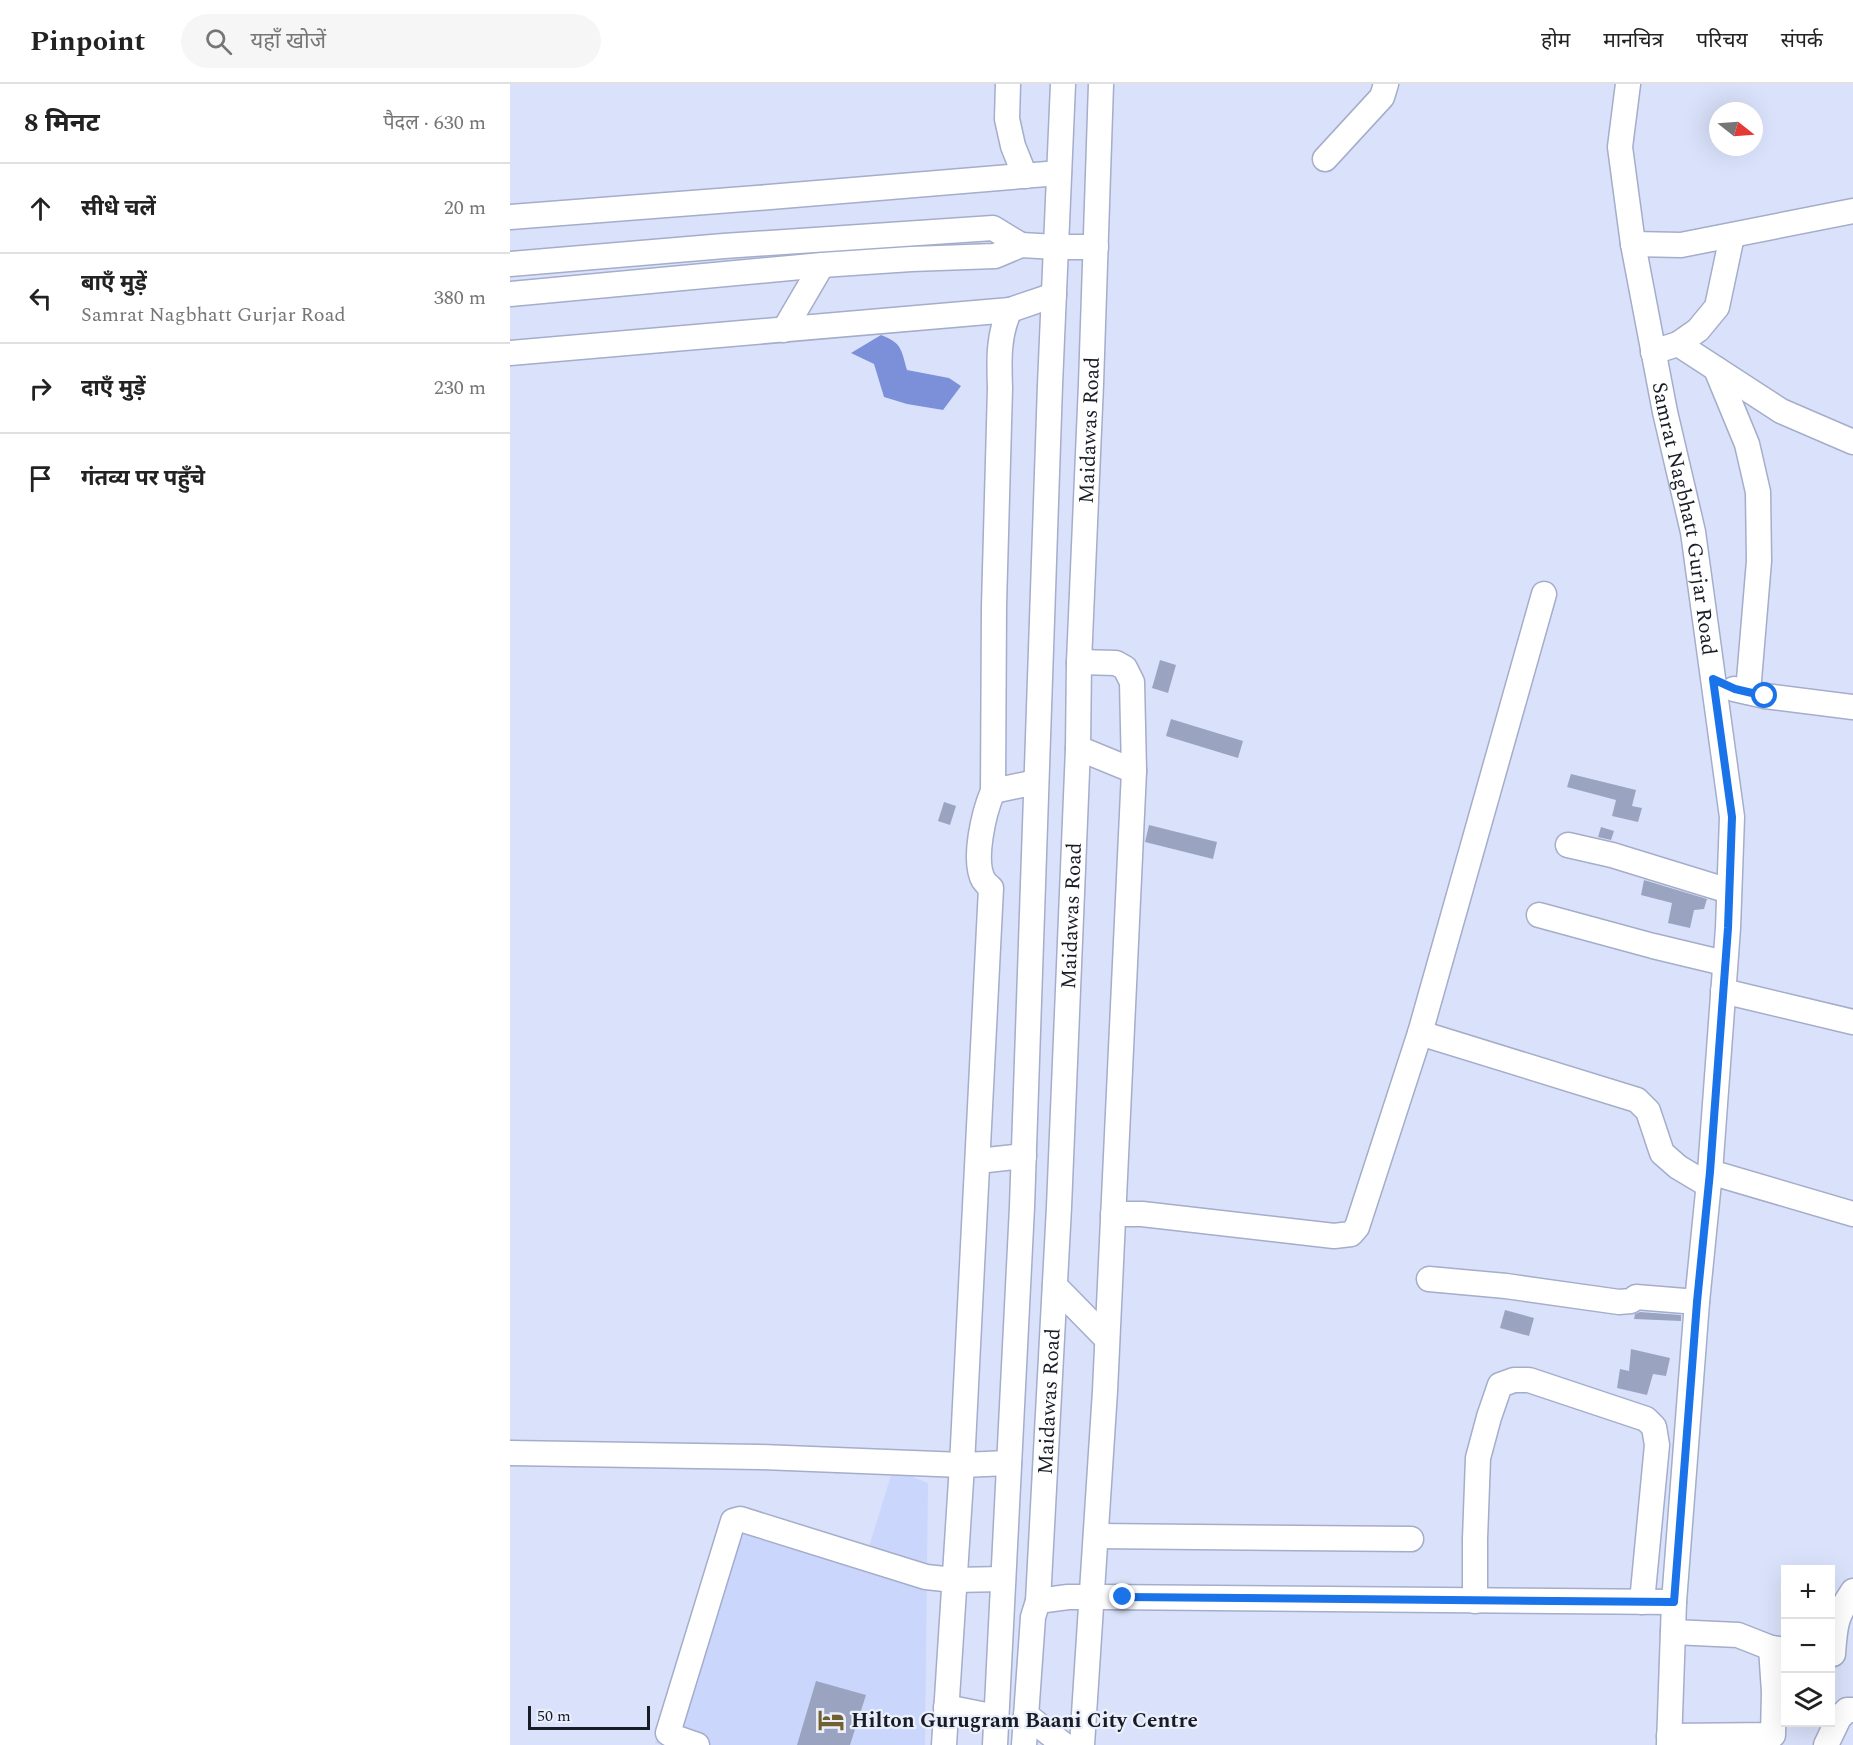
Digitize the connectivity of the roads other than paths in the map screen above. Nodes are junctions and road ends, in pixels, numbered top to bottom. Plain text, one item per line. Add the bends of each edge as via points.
1 (1008, 84) edge
2 (1063, 84) edge
3 (1101, 84) edge
4 (1386, 84) edge
5 (1628, 84) edge
6 (1325, 159) dead end
7 (1059, 172) junction
8 (1025, 176) junction
9 (1853, 211) edge
10 (510, 217) edge
11 (1732, 236) junction
12 (1633, 244) junction
13 (1021, 245) junction
14 (1056, 247) junction
15 (1096, 247) junction
16 (510, 264) edge
17 (822, 265) junction
18 (510, 294) edge
19 (1054, 295) junction
20 (1010, 310) junction
21 (784, 330) junction
22 (1678, 344) junction
23 (1653, 352) junction
24 (510, 353) edge
25 (1716, 369) junction
26 (1853, 442) edge
27 (1544, 594) dead end
28 (1079, 662) junction
29 (1713, 679) junction
30 (1748, 692) junction
31 (1853, 707) edge
32 (1078, 748) junction
33 (1134, 771) junction
34 (1036, 782) junction
35 (993, 791) junction
36 (1568, 845) dead end
37 (991, 888) junction
38 (1729, 891) junction
39 (1032, 906) junction
40 (1539, 915) dead end
41 (1724, 963) junction
42 (1723, 991) junction
43 (1853, 1022) edge
44 (1420, 1034) junction
45 (1024, 1156) junction
46 (978, 1161) junction
47 (1709, 1179) junction
48 (1113, 1214) junction
49 (1853, 1214) edge
50 (1429, 1279) dead end
51 (1055, 1286) junction
52 (1697, 1302) junction
53 (1107, 1339) junction
54 (510, 1453) edge
55 (1009, 1463) junction
56 (962, 1465) junction
57 (1096, 1536) junction
58 (1411, 1539) dead end
59 (1003, 1579) junction
60 (954, 1580) junction
61 (1853, 1591) edge
62 (1092, 1597) junction
63 (1475, 1600) junction
64 (1038, 1601) junction
65 (1642, 1602) junction
66 (1674, 1602) junction
67 (1673, 1632) junction
68 (1778, 1649) edge
69 (1839, 1654) edge
70 (946, 1707) junction
71 (1853, 1710) edge
72 (1026, 1715) junction
73 (996, 1717) junction
74 (1669, 1740) edge
75 (697, 1745) edge
76 (944, 1745) edge
77 (995, 1745) edge
78 (1024, 1745) edge
79 (1064, 1745) edge
80 (1082, 1745) edge
81 (1826, 1745) edge

1 - 8 street via 1006,119
2 - 7 street, Maidawas Road
3 - 15 street, Maidawas Road
4 - 6 street via 1382,97
5 - 12 street, Samrat Nagbhatt Gurjar Road via 1620,147
7 - 8 street
7 - 14 street, Maidawas Road
8 - 10 street
9 - 11 street
11 - 12 street via 1681,244
11 - 22 street via 1717,307 1698,330
12 - 23 street, Samrat Nagbhatt Gurjar Road
13 - 14 street
13 - 16 street via 993,228
13 - 17 street via 995,256
14 - 15 street
14 - 19 street, Maidawas Road
15 - 28 street, Maidawas Road
17 - 18 street
17 - 21 street
19 - 20 street
19 - 34 street, Maidawas Road
20 - 21 street
20 - 35 street via 1003,324 999,359
21 - 24 street
22 - 23 street
22 - 25 street
23 - 29 street, Samrat Nagbhatt Gurjar Road via 1693,532
25 - 26 street via 1781,411
25 - 30 street via 1747,444 1758,492 1759,561
27 - 44 street
28 - 32 street, Maidawas Road
28 - 33 street via 1116,663 1125,668 1132,682
29 - 30 street
29 - 38 street, Samrat Nagbhatt Gurjar Road via 1732,817
30 - 31 street
32 - 33 street
32 - 51 street, Maidawas Road
33 - 48 street
34 - 35 street
34 - 39 street, Maidawas Road
35 - 37 street via 980,830 980,866 984,882
36 - 38 street
37 - 39 street
37 - 46 street
38 - 41 street, Samrat Nagbhatt Gurjar Road
39 - 45 street, Maidawas Road
40 - 41 street
41 - 42 street, Samrat Nagbhatt Gurjar Road
42 - 43 street
42 - 47 street, Samrat Nagbhatt Gurjar Road
44 - 47 street via 1637,1100 1648,1111 1662,1153 1678,1167
44 - 48 street via 1357,1227 1351,1234 1334,1236
45 - 46 street
45 - 55 street, Maidawas Road
46 - 56 street
47 - 49 street
47 - 52 street, Samrat Nagbhatt Gurjar Road
48 - 53 street
50 - 52 street via 1619,1302 1636,1297
51 - 53 street
51 - 64 street, Maidawas Road
52 - 66 street, Samrat Nagbhatt Gurjar Road
53 - 57 street
54 - 56 street
55 - 56 street
55 - 59 street, Maidawas Road
56 - 60 street
57 - 58 street
57 - 62 street
59 - 60 street
59 - 73 street, Maidawas Road
60 - 70 street
60 - 75 street via 926,1576 740,1519 733,1521 668,1732
61 - 69 street via 1835,1624
62 - 63 street
62 - 64 street
62 - 80 street
63 - 65 street
63 - 65 street via 1478,1458 1500,1385 1529,1380 1646,1419 1654,1427 1657,1445
64 - 72 street, Maidawas Road via 1033,1617
65 - 66 street
66 - 67 street, Samrat Nagbhatt Gurjar Road
67 - 68 street via 1738,1635
67 - 74 street, Samrat Nagbhatt Gurjar Road
68 - 74 street via 1773,1735
70 - 73 street
70 - 76 street
71 - 81 street via 1839,1718
72 - 78 street, Maidawas Road
72 - 79 street
73 - 77 street, Maidawas Road

